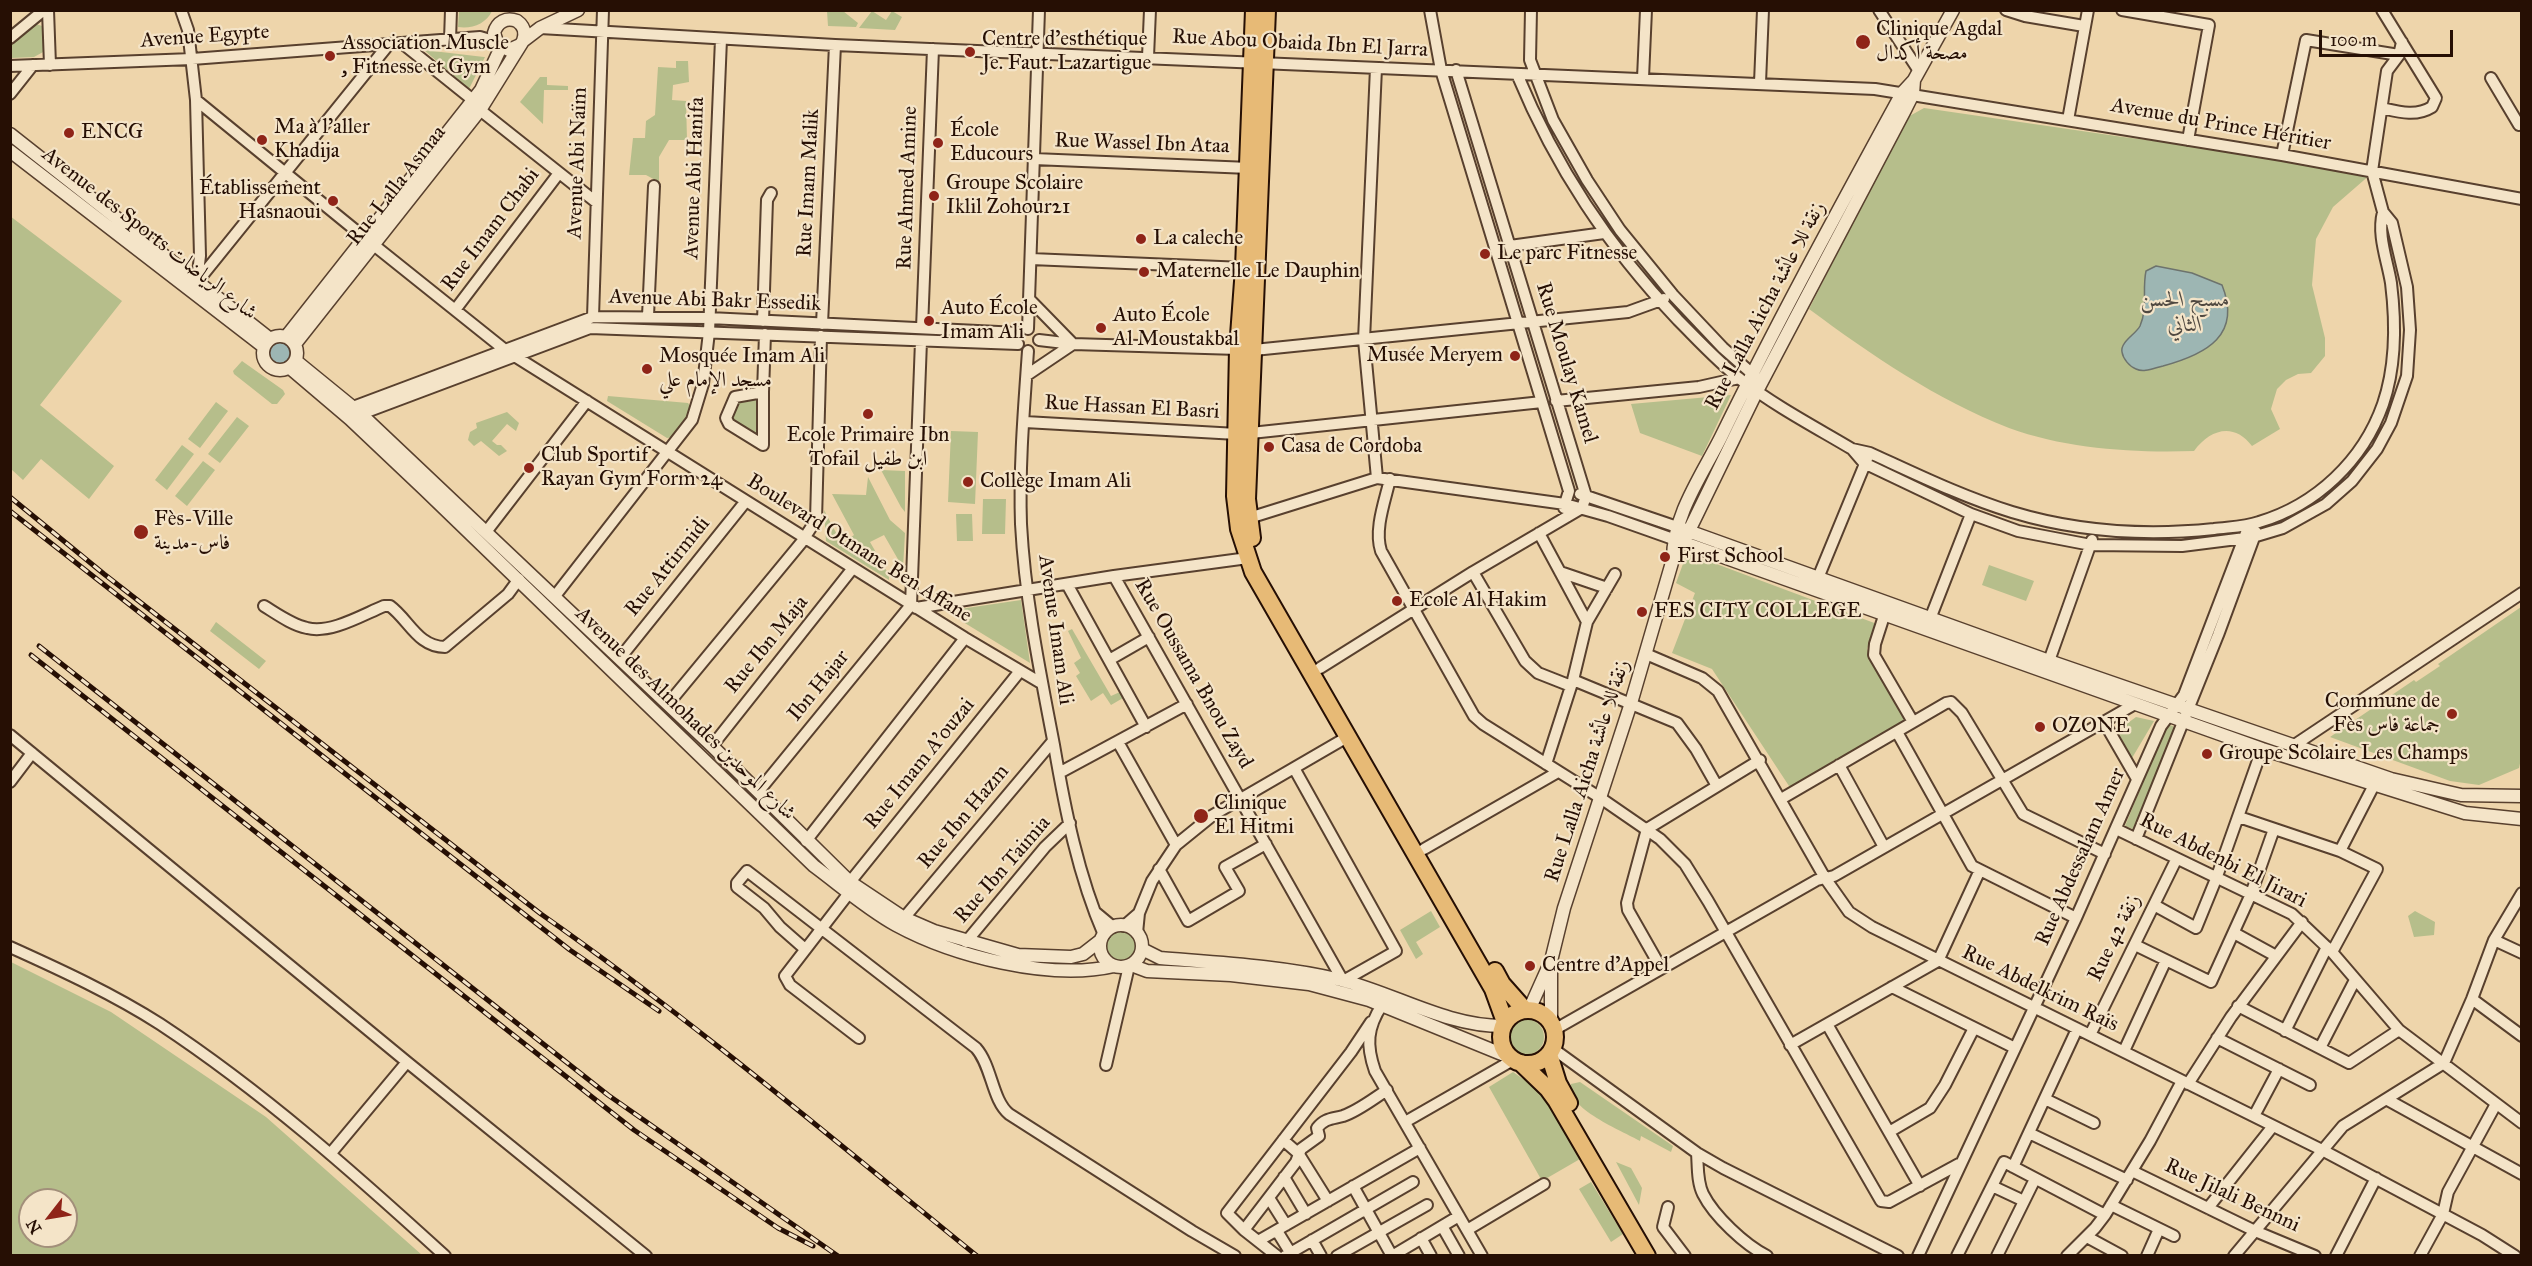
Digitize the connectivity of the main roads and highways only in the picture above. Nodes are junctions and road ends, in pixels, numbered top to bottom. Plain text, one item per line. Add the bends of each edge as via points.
1 (1254, 10) edge
2 (1267, 10) edge
3 (1259, 62) junction
4 (1247, 350) junction
5 (1244, 434) junction
6 (1527, 1010) junction
7 (1504, 1024) junction
8 (1550, 1051) junction
9 (1514, 1060) junction
10 (1647, 1256) edge
11 (1660, 1256) edge

1 - 3 main road
2 - 3 main road
3 - 4 main road
3 - 4 main road via 1244,268
4 - 5 main road
5 - 6 main road via 1249,518 1263,569 1502,984
5 - 7 main road via 1236,513 1248,558 1493,989
6 - 7 main road
6 - 8 main road via 1543,1015 1552,1027
7 - 9 main road via 1502,1042
8 - 9 main road via 1535,1063
8 - 11 main road via 1563,1094
9 - 10 main road via 1556,1100

